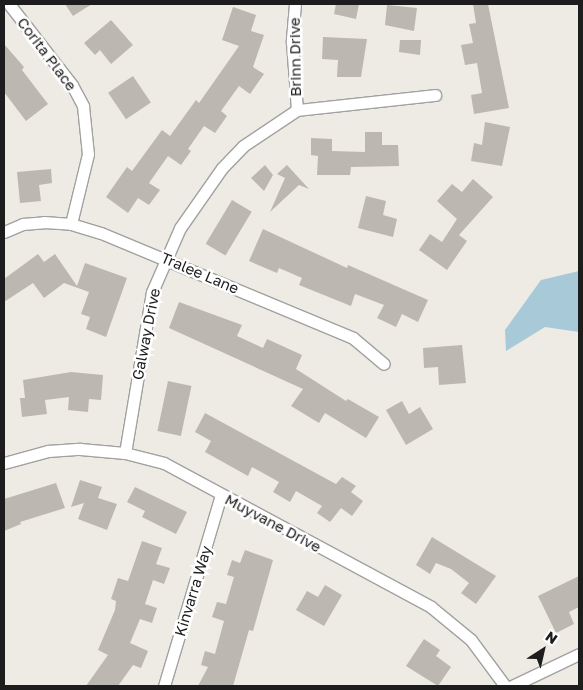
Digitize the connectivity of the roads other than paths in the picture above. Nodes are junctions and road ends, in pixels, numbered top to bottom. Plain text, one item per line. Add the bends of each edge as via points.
1 (9, 4) edge
2 (294, 4) edge
3 (435, 95) dead end
4 (297, 110) junction
5 (71, 224) junction
6 (4, 232) edge
7 (166, 258) junction
8 (384, 364) dead end
9 (125, 453) junction
10 (4, 463) edge
11 (221, 495) junction
12 (579, 654) edge
13 (164, 686) edge
14 (505, 686) edge
15 (512, 686) edge

1 - 5 street, Corita Place via 72,85 83,106 88,154
2 - 4 street, Brinn Drive via 292,42
3 - 4 street, Galway Drive
4 - 7 street, Galway Drive via 243,146 222,168 202,193
5 - 6 street, Tralee Lane via 33,223
5 - 7 street, Tralee Lane
7 - 8 street, Tralee Lane via 353,338
7 - 9 street, Galway Drive via 152,292 146,320
9 - 10 street, Muyvane Drive via 80,449 48,451
9 - 11 street, Muyvane Drive via 164,463
11 - 13 street, Kinvarra Way
11 - 14 street, Muyvane Drive via 431,606 472,640
12 - 15 street

